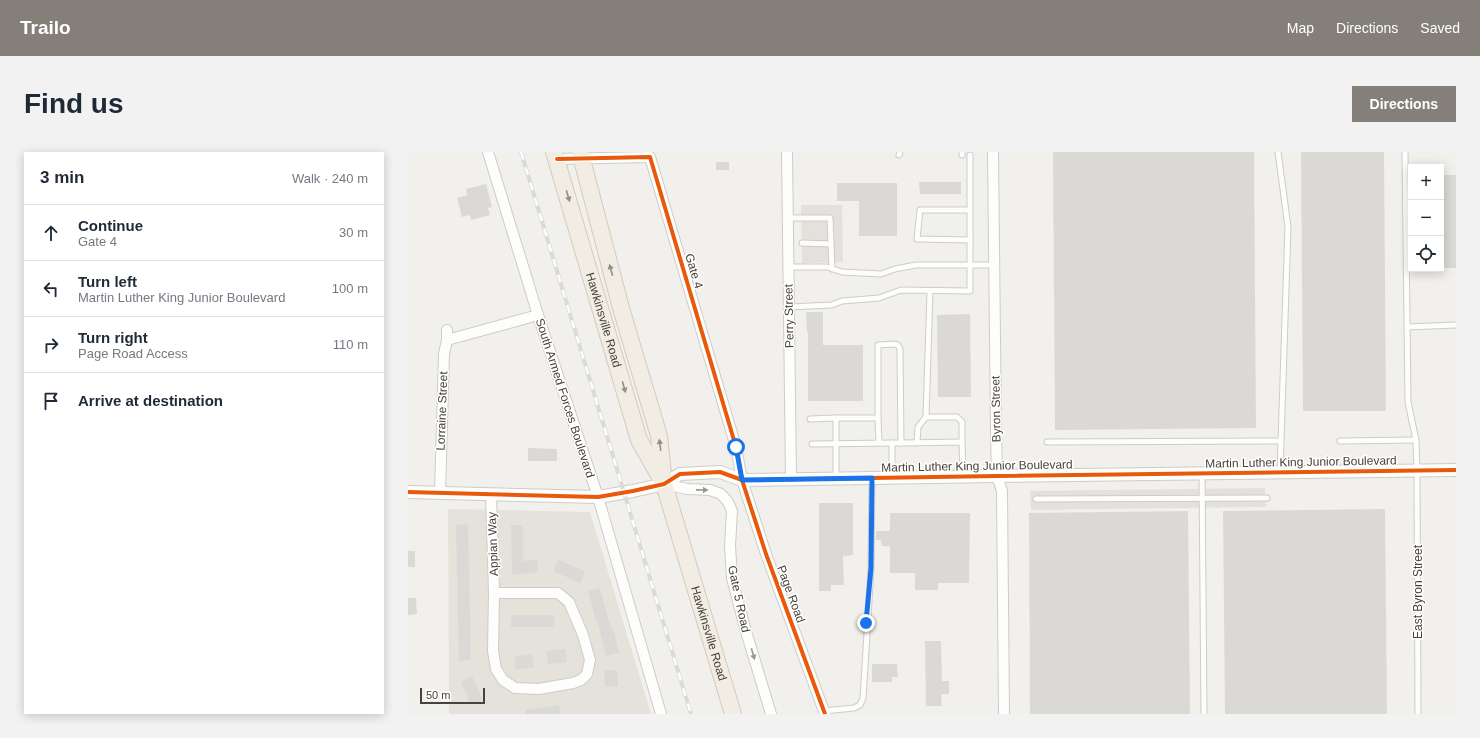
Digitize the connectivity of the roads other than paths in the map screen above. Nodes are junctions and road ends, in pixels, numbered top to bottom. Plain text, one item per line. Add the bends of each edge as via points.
1 (488, 152) edge
2 (787, 152) edge
3 (993, 152) edge
4 (1278, 152) edge
5 (1405, 152) edge
6 (581, 155) edge
7 (649, 155) edge
8 (970, 155) dead end
9 (556, 156) edge
10 (970, 210) junction
11 (788, 218) junction
12 (970, 240) junction
13 (802, 243) dead end
14 (831, 244) junction
15 (970, 265) junction
16 (994, 265) junction
17 (789, 267) junction
18 (832, 269) junction
19 (930, 291) junction
20 (789, 307) junction
21 (538, 315) junction
22 (1456, 325) edge
23 (1407, 327) junction
24 (926, 417) junction
25 (836, 418) junction
26 (878, 418) junction
27 (810, 419) dead end
28 (1416, 440) junction
29 (1280, 441) junction
30 (1340, 441) dead end
31 (901, 442) junction
32 (962, 442) junction
33 (1047, 442) dead end
34 (878, 443) junction
35 (892, 443) junction
36 (917, 443) junction
37 (812, 444) dead end
38 (836, 444) junction
39 (1456, 470) edge
40 (1417, 471) junction
41 (1280, 473) junction
42 (1202, 474) junction
43 (963, 476) junction
44 (997, 476) junction
45 (836, 478) junction
46 (872, 478) junction
47 (892, 478) junction
48 (791, 479) junction
49 (742, 480) junction
50 (664, 484) junction
51 (408, 492) edge
52 (440, 492) junction
53 (491, 494) junction
54 (598, 497) junction
55 (1203, 498) junction
56 (1267, 498) dead end
57 (1036, 499) dead end
58 (494, 594) junction
59 (825, 713) edge
60 (661, 714) edge
61 (733, 714) edge
62 (771, 714) edge
63 (1004, 714) edge
64 (1204, 714) edge
65 (1418, 714) edge

1 - 21 street, South Armed Forces Boulevard
2 - 11 street, Perry Street
3 - 16 street, Byron Street
4 - 29 lane via 1288,227
5 - 23 lane, East Byron Street
6 - 7 street, Gate 4
6 - 9 street, Gate 4
50 -> 6 main road, Hawkinsville Road via 659,436
7 - 49 street, Gate 4 via 736,447
8 - 10 lane
9 -> 50 main road, Hawkinsville Road via 639,440
10 - 12 lane
10 - 12 lane via 920,210 917,239
11 - 14 lane via 830,218
11 - 17 street, Perry Street
12 - 15 lane
13 - 14 lane
14 - 18 lane
15 - 16 lane
15 - 18 lane via 916,265 881,274
15 - 19 lane via 970,291
16 - 44 street, Byron Street
17 - 18 lane
17 - 20 street, Perry Street
19 - 20 lane via 900,290 879,298 842,301 832,306
19 - 24 lane
20 - 48 street, Perry Street
21 - 52 street, Lorraine Street via 447,335 444,354
21 - 54 street, South Armed Forces Boulevard
22 - 23 lane
23 - 28 lane, East Byron Street via 1408,402
24 - 32 lane via 960,419
24 - 36 lane via 918,427
25 - 26 lane
25 - 27 lane
25 - 38 lane
26 - 31 lane via 878,345 895,344 900,349
26 - 34 lane
28 - 30 lane
28 - 40 lane, East Byron Street
29 - 33 lane
29 - 41 lane
31 - 35 lane
31 - 36 lane
32 - 36 lane
32 - 43 lane
34 - 35 lane
34 - 38 lane
35 - 47 lane
37 - 38 lane
38 - 45 lane
39 - 40 street, Martin Luther King Junior Boulevard
40 - 41 street, Martin Luther King Junior Boulevard
40 - 65 lane, East Byron Street
41 - 42 street, Martin Luther King Junior Boulevard
42 - 44 street, Martin Luther King Junior Boulevard
42 - 55 lane
43 - 44 street, Martin Luther King Junior Boulevard
43 - 47 street, Martin Luther King Junior Boulevard
44 - 63 street, Byron Street via 1002,491
45 - 46 street, Martin Luther King Junior Boulevard
45 - 48 street, Martin Luther King Junior Boulevard
46 - 47 street, Martin Luther King Junior Boulevard
46 - 59 lane via 871,568 863,698 860,705 854,708
48 - 49 street, Martin Luther King Junior Boulevard
49 - 50 street, Martin Luther King Junior Boulevard via 720,472 680,474
49 - 59 street, Page Road via 780,594
50 - 54 street, Martin Luther King Junior Boulevard
50 - 61 main road, Hawkinsville Road
50 -> 62 street, Gate 5 Road via 710,490 721,494 728,502 732,511 732,578
51 - 52 street, Martin Luther King Junior Boulevard
52 - 53 street, Martin Luther King Junior Boulevard
53 - 54 street, Martin Luther King Junior Boulevard
53 - 58 street, Appian Way
54 - 60 street, South Armed Forces Boulevard
55 - 56 lane
55 - 57 lane
55 - 64 lane
58 - 58 street, Appian Way via 493,651 496,669 503,680 515,688 539,689 581,680 587,674 590,660 569,602 558,593

